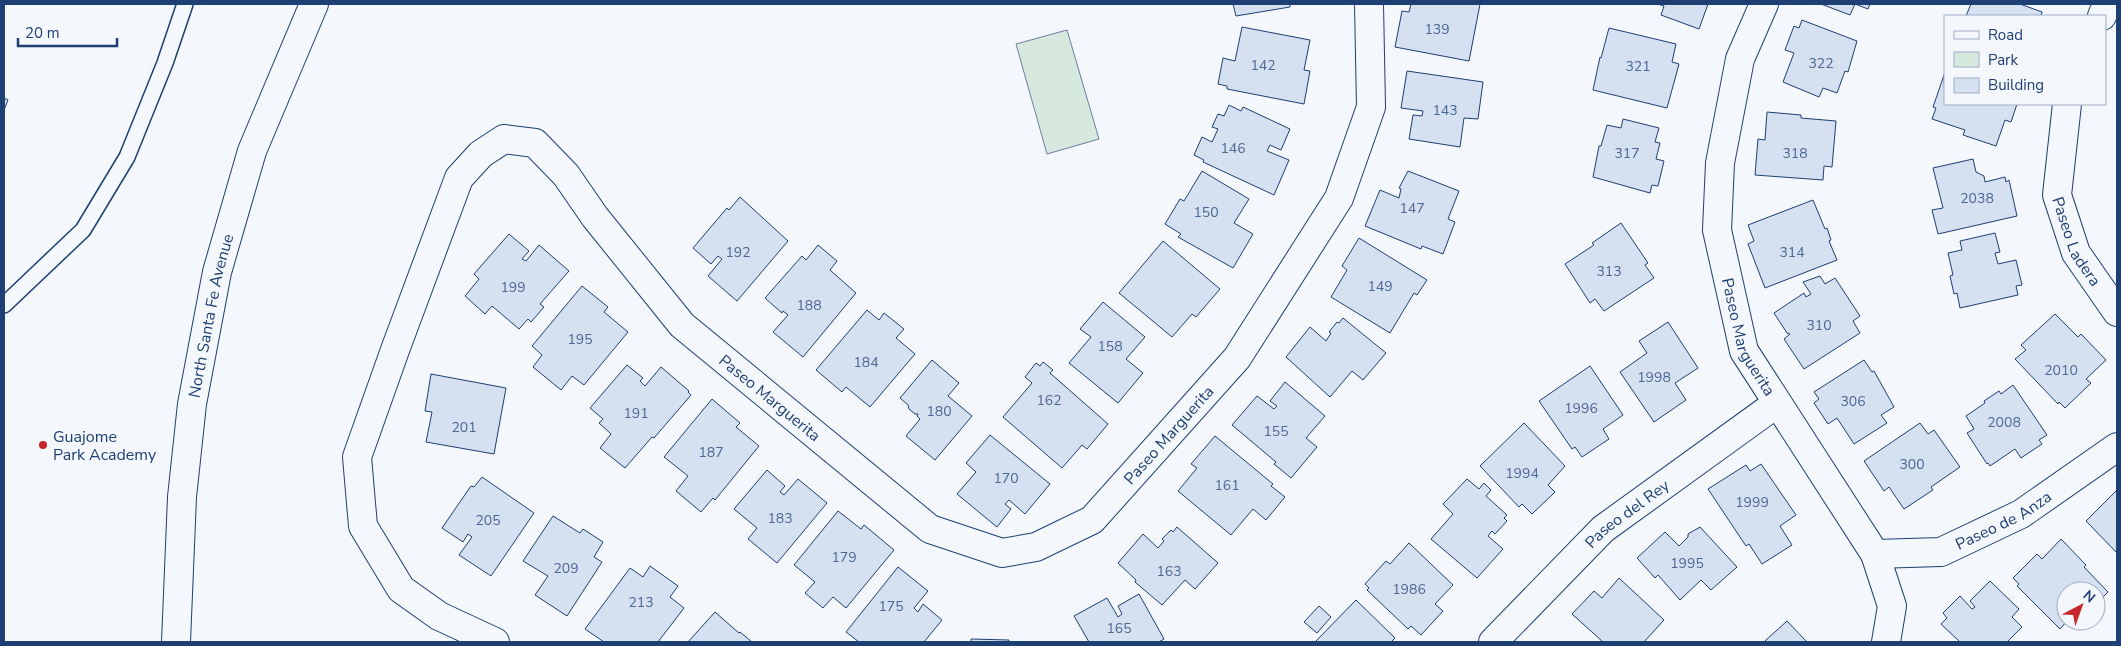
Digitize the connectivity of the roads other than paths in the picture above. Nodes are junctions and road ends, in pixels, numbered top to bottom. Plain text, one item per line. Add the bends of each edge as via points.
1 (185, 4) edge
2 (314, 4) edge
3 (1370, 4) edge
4 (1764, 4) edge
5 (2067, 105) edge
6 (4, 304) edge
7 (2117, 312) edge
8 (1776, 404) junction
9 (2117, 447) edge
10 (1875, 554) junction
11 (176, 642) edge
12 (495, 642) edge
13 (1493, 642) edge
14 (1886, 642) edge

1 - 6 lane via 127,157 83,230
2 - 11 street, North Santa Fe Avenue via 252,150 217,272 192,404 182,497
3 - 12 street, Paseo Marguerita via 1371,107 1339,198 1237,358 1092,520 1036,547 1002,554 930,530 682,325 595,217 566,175 535,143 504,139 481,154 459,178 358,457 363,526 401,590 439,616
4 - 8 street, Paseo Marguerita via 1740,59 1720,163 1717,230 1744,351
5 - 7 street, Paseo Ladera via 2057,195 2076,253
8 - 10 street, Paseo Marguerita
8 - 13 street, Paseo del Rey via 1603,529
9 - 10 street, Paseo de Anza via 2022,514 1941,552
10 - 14 street, Paseo Marguerita via 1892,606

